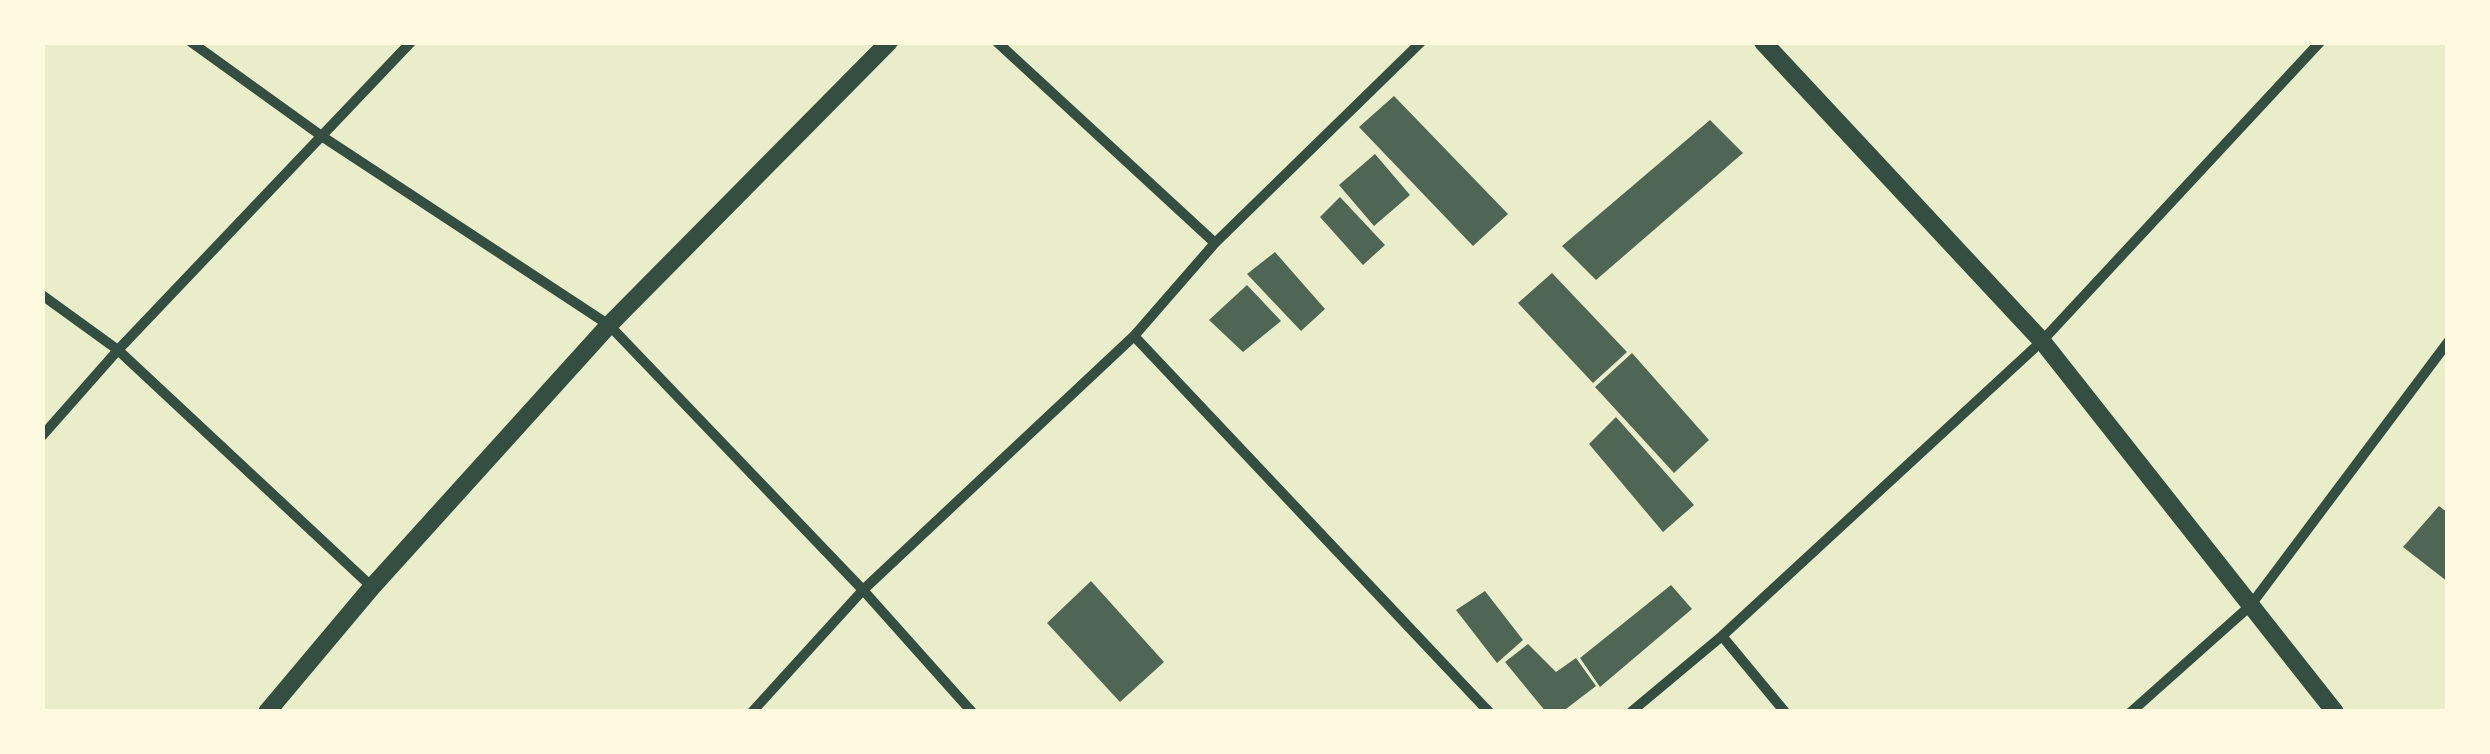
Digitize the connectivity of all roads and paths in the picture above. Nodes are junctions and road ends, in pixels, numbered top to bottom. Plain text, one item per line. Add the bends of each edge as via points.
1 (191, 42) edge
2 (411, 42) edge
3 (889, 42) edge
4 (997, 42) edge
5 (1421, 42) edge
6 (1763, 42) edge
7 (2320, 42) edge
8 (323, 137) junction
9 (1214, 243) junction
10 (42, 295) edge
11 (609, 325) junction
12 (1134, 336) junction
13 (2042, 341) junction
14 (2448, 342) edge
15 (118, 350) junction
16 (42, 436) edge
17 (372, 587) junction
18 (863, 590) junction
19 (2250, 606) junction
20 (1722, 636) junction
21 (267, 712) edge
22 (752, 712) edge
23 (972, 712) edge
24 (1488, 712) edge
25 (1631, 712) edge
26 (1784, 712) edge
27 (2131, 712) edge
28 (2335, 712) edge

1 - 8 street
2 - 8 street
3 - 11 street
4 - 9 street
5 - 9 street
6 - 13 street
7 - 13 street
8 - 11 street
8 - 15 street
9 - 12 street
10 - 15 street
11 - 17 street
11 - 18 street
12 - 18 street
12 - 24 street
13 - 19 street
13 - 20 street
14 - 19 street
15 - 16 street
15 - 17 street
17 - 21 street
18 - 22 street
18 - 23 street
19 - 27 street
19 - 28 street
20 - 25 street
20 - 26 street

